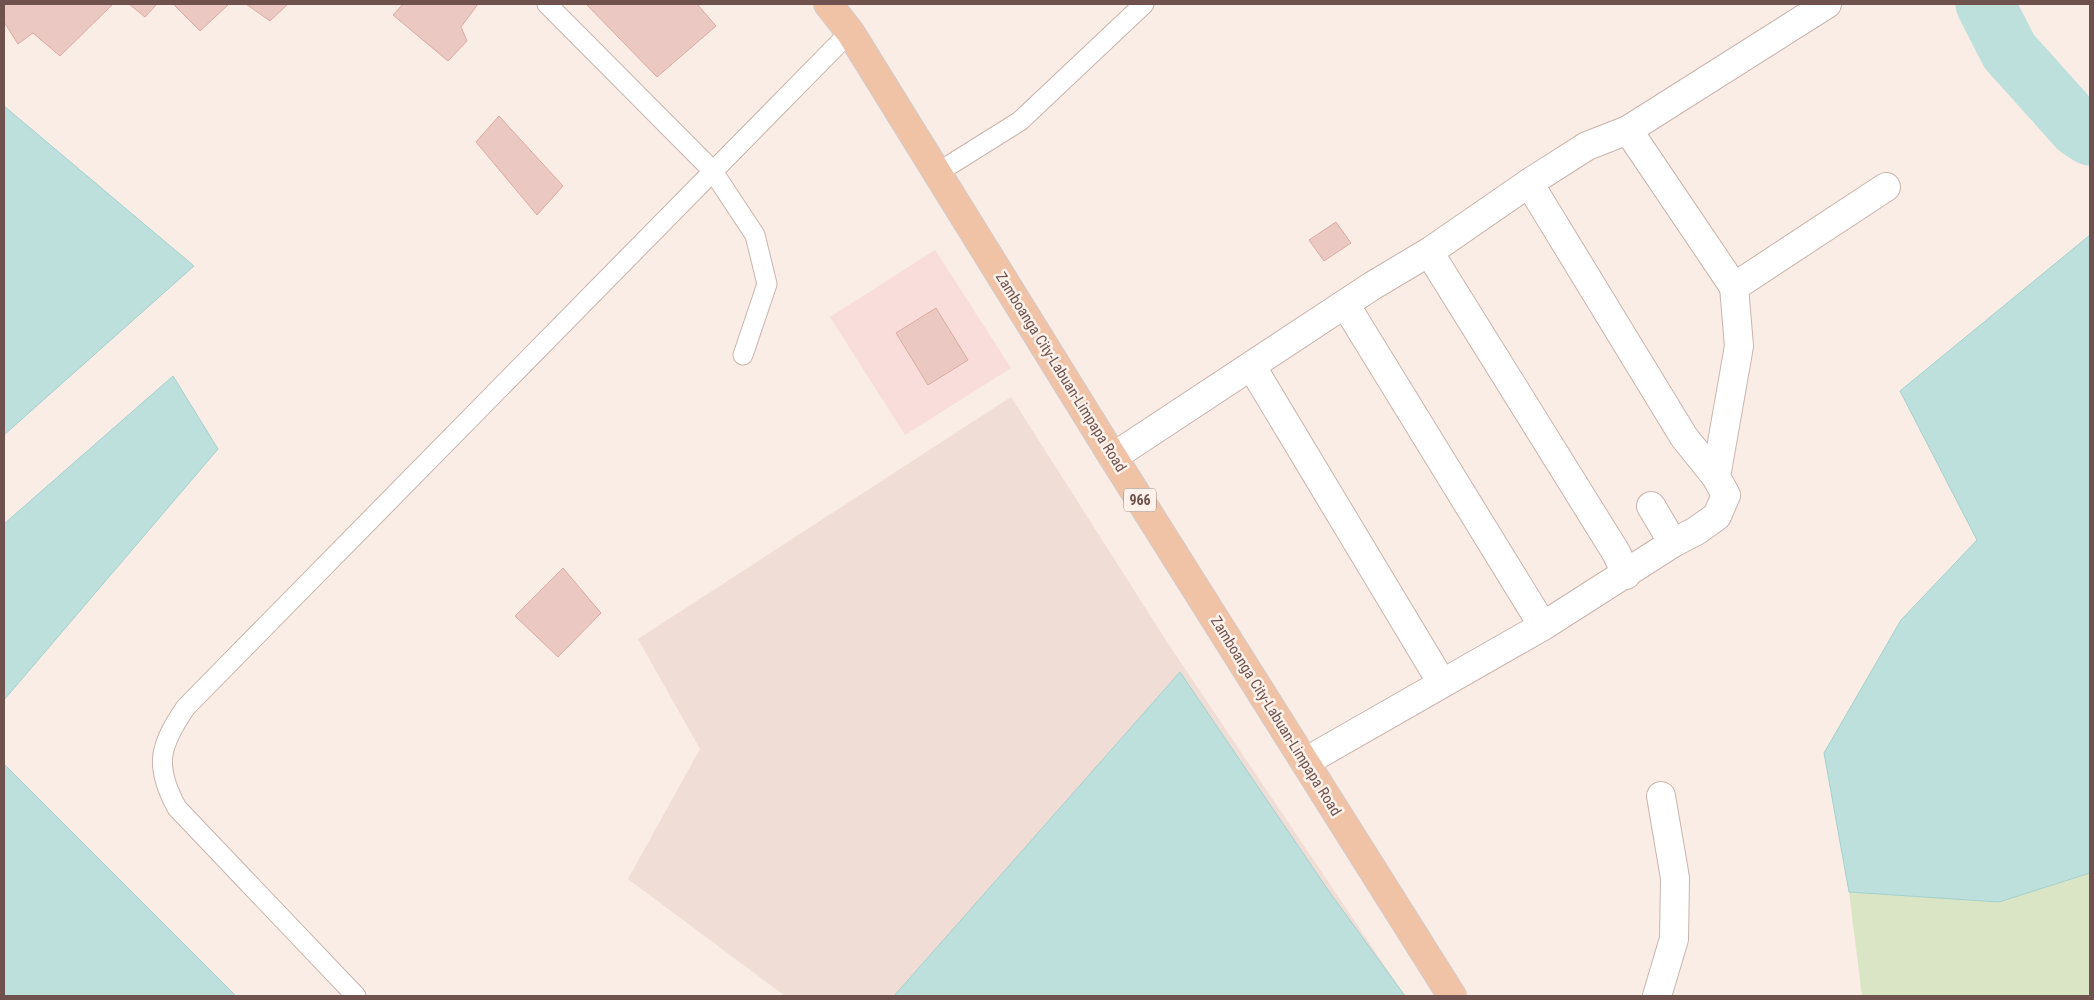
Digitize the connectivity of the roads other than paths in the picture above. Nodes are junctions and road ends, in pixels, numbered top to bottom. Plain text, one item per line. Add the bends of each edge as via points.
1 (547, 4) edge
2 (828, 4) edge
3 (1144, 4) edge
4 (1827, 4) edge
5 (850, 32) junction
6 (1628, 130) junction
7 (712, 170) junction
8 (937, 173) junction
9 (1529, 182) junction
10 (1886, 187) dead end
11 (1429, 252) junction
12 (1734, 287) junction
13 (1345, 304) junction
14 (743, 355) dead end
15 (1252, 367) junction
16 (1113, 457) junction
17 (1716, 478) junction
18 (1651, 506) dead end
19 (1673, 543) junction
20 (1626, 575) junction
21 (1543, 626) junction
22 (1442, 683) junction
23 (1305, 762) junction
24 (1661, 796) dead end
25 (356, 996) edge
26 (1452, 996) edge
27 (1657, 996) edge

1 - 7 lane
2 - 5 main road, Zamboanga City-Labuan-Limpapa Road / 966
3 - 8 lane via 1020,121
4 - 6 street
5 - 7 lane
5 - 8 main road, Zamboanga City-Labuan-Limpapa Road / 966
6 - 9 street via 1587,146
6 - 12 street
7 - 14 lane via 755,234 767,284
7 - 25 lane via 186,708 164,747 162,772 177,808
8 - 16 main road, Zamboanga City-Labuan-Limpapa Road / 966
9 - 11 street
9 - 17 street via 1684,437
10 - 12 street
11 - 13 street
11 - 20 street via 1618,554
12 - 17 street via 1740,346
13 - 15 street
13 - 21 street
15 - 16 street
15 - 22 street
16 - 23 main road, Zamboanga City-Labuan-Limpapa Road / 966
17 - 19 street via 1726,495 1717,516
18 - 19 street
19 - 20 street
20 - 21 street
21 - 22 street
22 - 23 street
23 - 26 main road, Zamboanga City-Labuan-Limpapa Road / 966
24 - 27 street via 1675,878 1674,939

